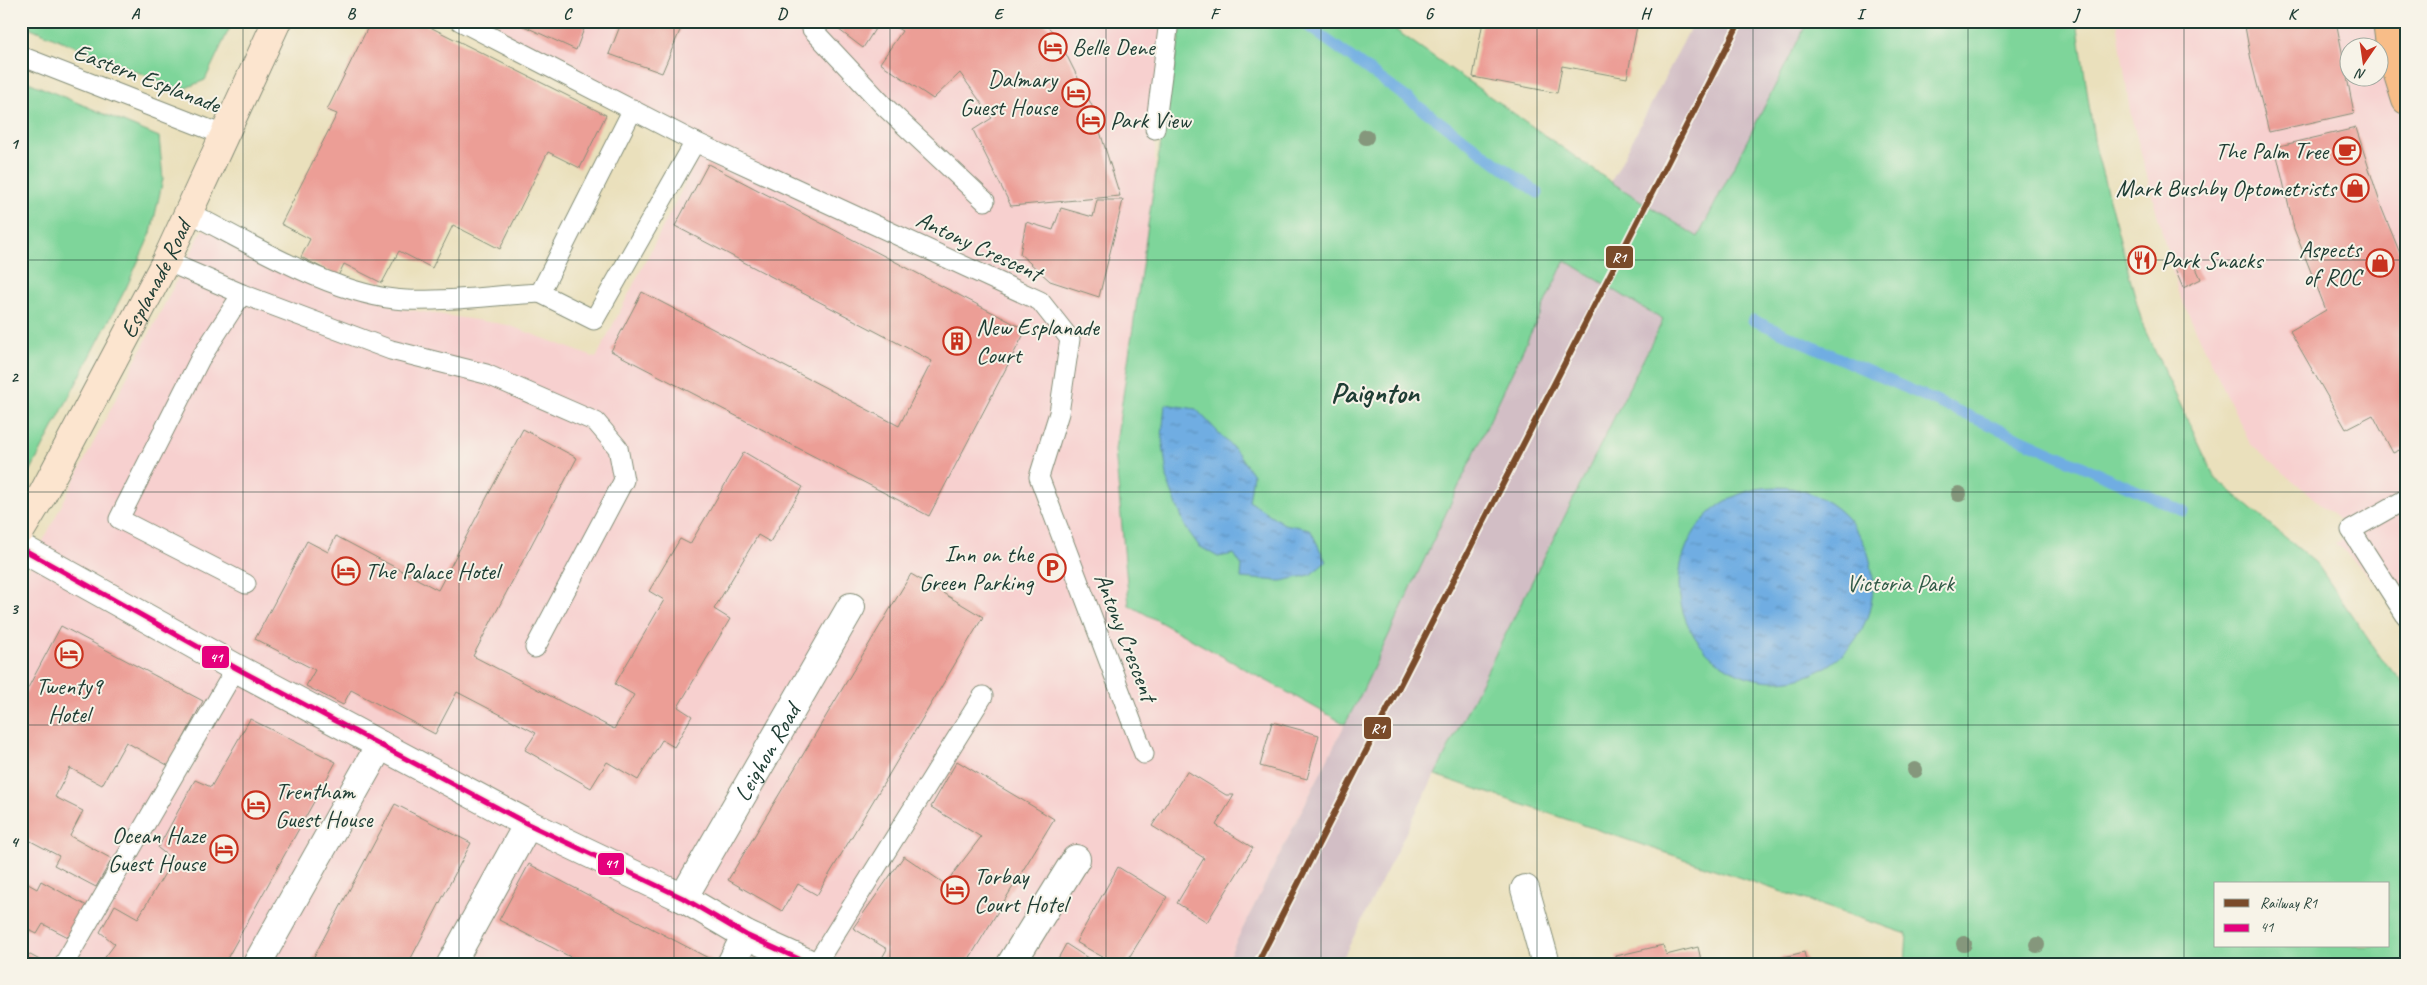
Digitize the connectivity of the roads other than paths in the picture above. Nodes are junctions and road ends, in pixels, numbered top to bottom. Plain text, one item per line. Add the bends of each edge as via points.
1 (277, 21) edge
2 (460, 21) edge
3 (814, 21) edge
4 (1168, 21) edge
5 (2387, 21) edge
6 (21, 56) edge
7 (2406, 100) edge
8 (634, 110) junction
9 (1156, 129) dead end
10 (226, 136) junction
11 (695, 142) junction
12 (985, 201) dead end
13 (188, 212) junction
14 (166, 262) junction
15 (540, 293) junction
16 (242, 294) junction
17 (2406, 499) edge
18 (21, 530) edge
19 (21, 548) edge
20 (246, 584) dead end
21 (851, 607) dead end
22 (2406, 616) edge
23 (535, 648) dead end
24 (236, 668) junction
25 (983, 696) dead end
26 (380, 745) junction
27 (1144, 754) dead end
28 (528, 824) junction
29 (1076, 859) dead end
30 (1526, 889) dead end
31 (683, 898) junction
32 (746, 935) junction
33 (64, 964) edge
34 (257, 964) edge
35 (451, 964) edge
36 (731, 964) edge
37 (810, 964) edge
38 (816, 964) edge
39 (1011, 964) edge
40 (1546, 964) edge

1 - 10 main road, Esplanade Road
2 - 8 lane, Antony Crescent
3 - 12 lane via 812,29 884,106
4 - 9 lane
5 - 7 main road via 2391,52
6 - 10 lane, Eastern Esplanade
8 - 11 lane, Antony Crescent
8 - 15 lane
10 - 13 main road, Esplanade Road
11 - 15 lane via 594,320
11 - 27 lane, Antony Crescent via 1040,302 1070,339 1059,413 1038,477
13 - 14 main road, Esplanade Road
13 - 15 lane via 313,275 363,293 406,300
14 - 16 lane
14 - 18 main road, Esplanade Road
16 - 20 lane via 200,359 119,519
16 - 23 lane via 391,350 486,374 596,422 618,448 624,480
17 - 22 lane via 2351,530
19 - 24 street
21 - 31 street, Leighon Road
24 - 26 street
24 - 33 lane
25 - 38 lane
26 - 28 street
26 - 34 street
28 - 31 street
28 - 35 street
29 - 39 street
30 - 40 street
31 - 32 street
32 - 36 street
32 - 37 street

